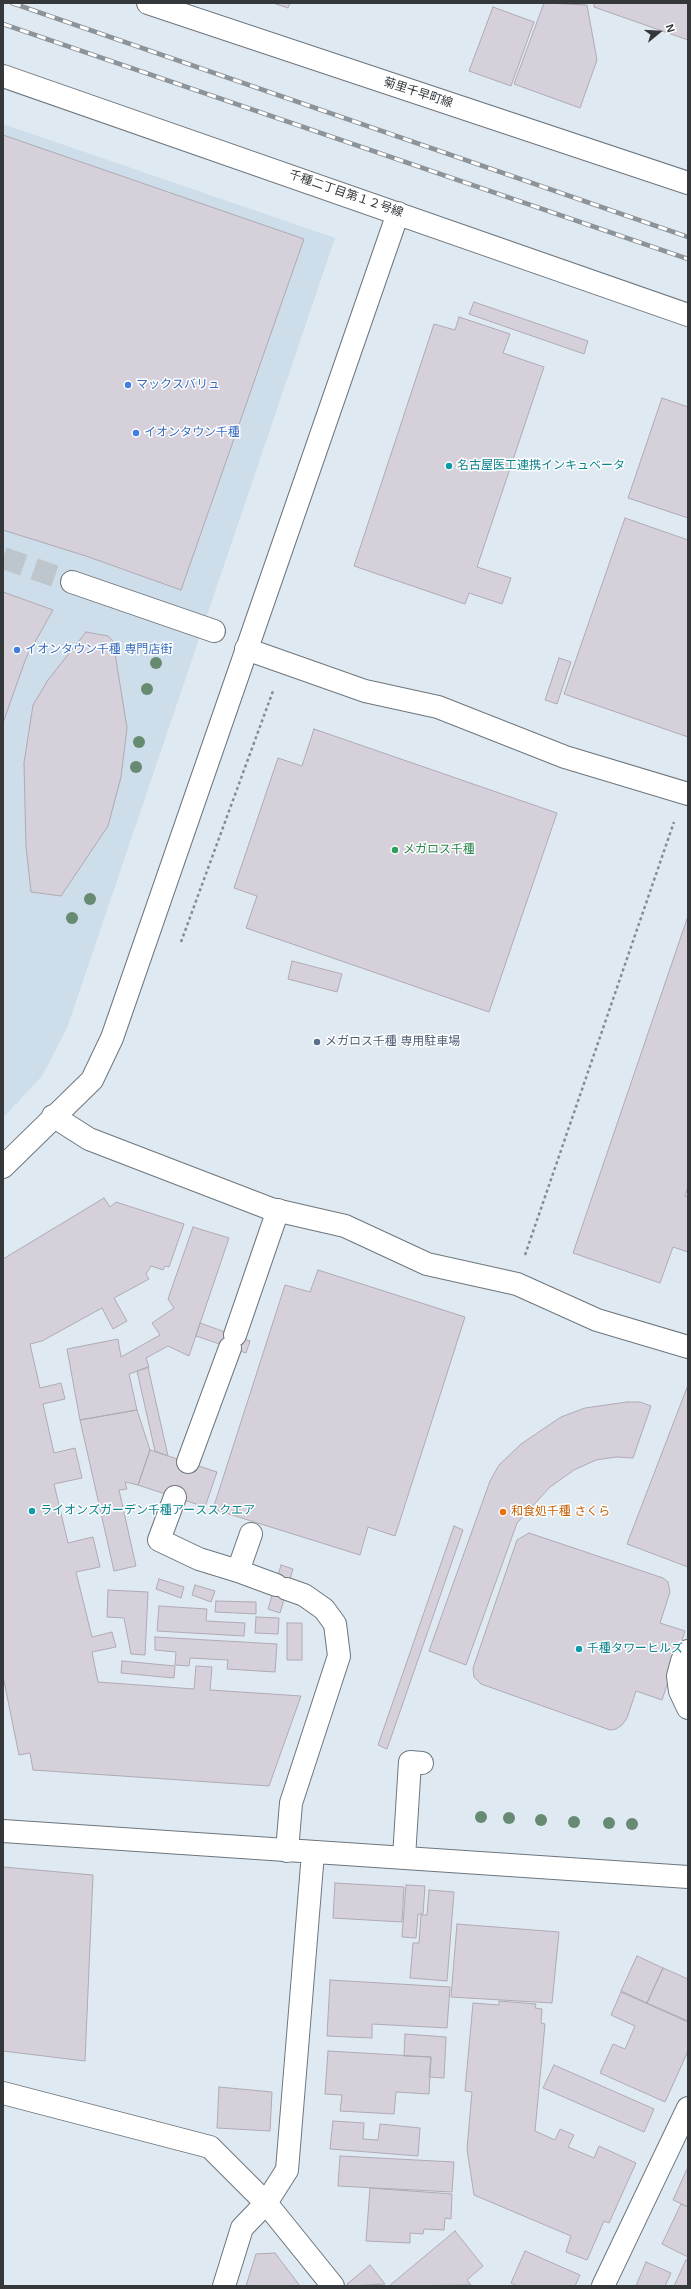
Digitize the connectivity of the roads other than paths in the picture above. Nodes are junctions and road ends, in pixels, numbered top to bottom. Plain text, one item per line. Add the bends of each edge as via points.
1 (148, 3) edge
2 (3, 76) edge
3 (688, 183) edge
4 (398, 213) junction
5 (688, 315) edge
6 (72, 582) tunnel mouth
7 (214, 631) dead end
8 (246, 649) junction
9 (688, 794) edge
10 (53, 1116) junction
11 (3, 1167) edge
12 (278, 1210) junction
13 (688, 1347) edge
14 (188, 1462) dead end
15 (175, 1497) dead end
16 (251, 1534) dead end
17 (238, 1571) junction
18 (688, 1651) edge
19 (688, 1708) edge
20 (422, 1762) dead end
21 (3, 1831) edge
22 (287, 1851) junction
23 (313, 1853) junction
24 (404, 1857) junction
25 (688, 1877) edge
26 (3, 2093) edge
27 (688, 2108) edge
28 (266, 2203) junction
29 (224, 2286) edge
30 (333, 2286) edge
31 (603, 2286) edge

1 - 3 street, 菊里千早町線
2 - 4 street, 千種二丁目第１２号線
4 - 5 street, 千種二丁目第１２号線
4 - 8 street
6 - 7 street
8 - 9 street via 365,690 438,707 565,757
8 - 10 street via 112,1038 92,1080
10 - 11 street
10 - 12 street via 89,1139
12 - 13 street via 345,1226 427,1264 517,1284 597,1320
12 - 14 street
15 - 17 street via 160,1540 199,1559
16 - 17 street
17 - 22 street via 304,1595 324,1610 335,1624 339,1656 291,1803
18 - 19 street via 678,1676 680,1691
20 - 24 street via 410,1762
21 - 22 street
22 - 23 street
23 - 24 street
23 - 28 street via 287,2170
24 - 25 street
26 - 28 street via 210,2147
27 - 31 street
28 - 29 street via 242,2228
28 - 30 street

